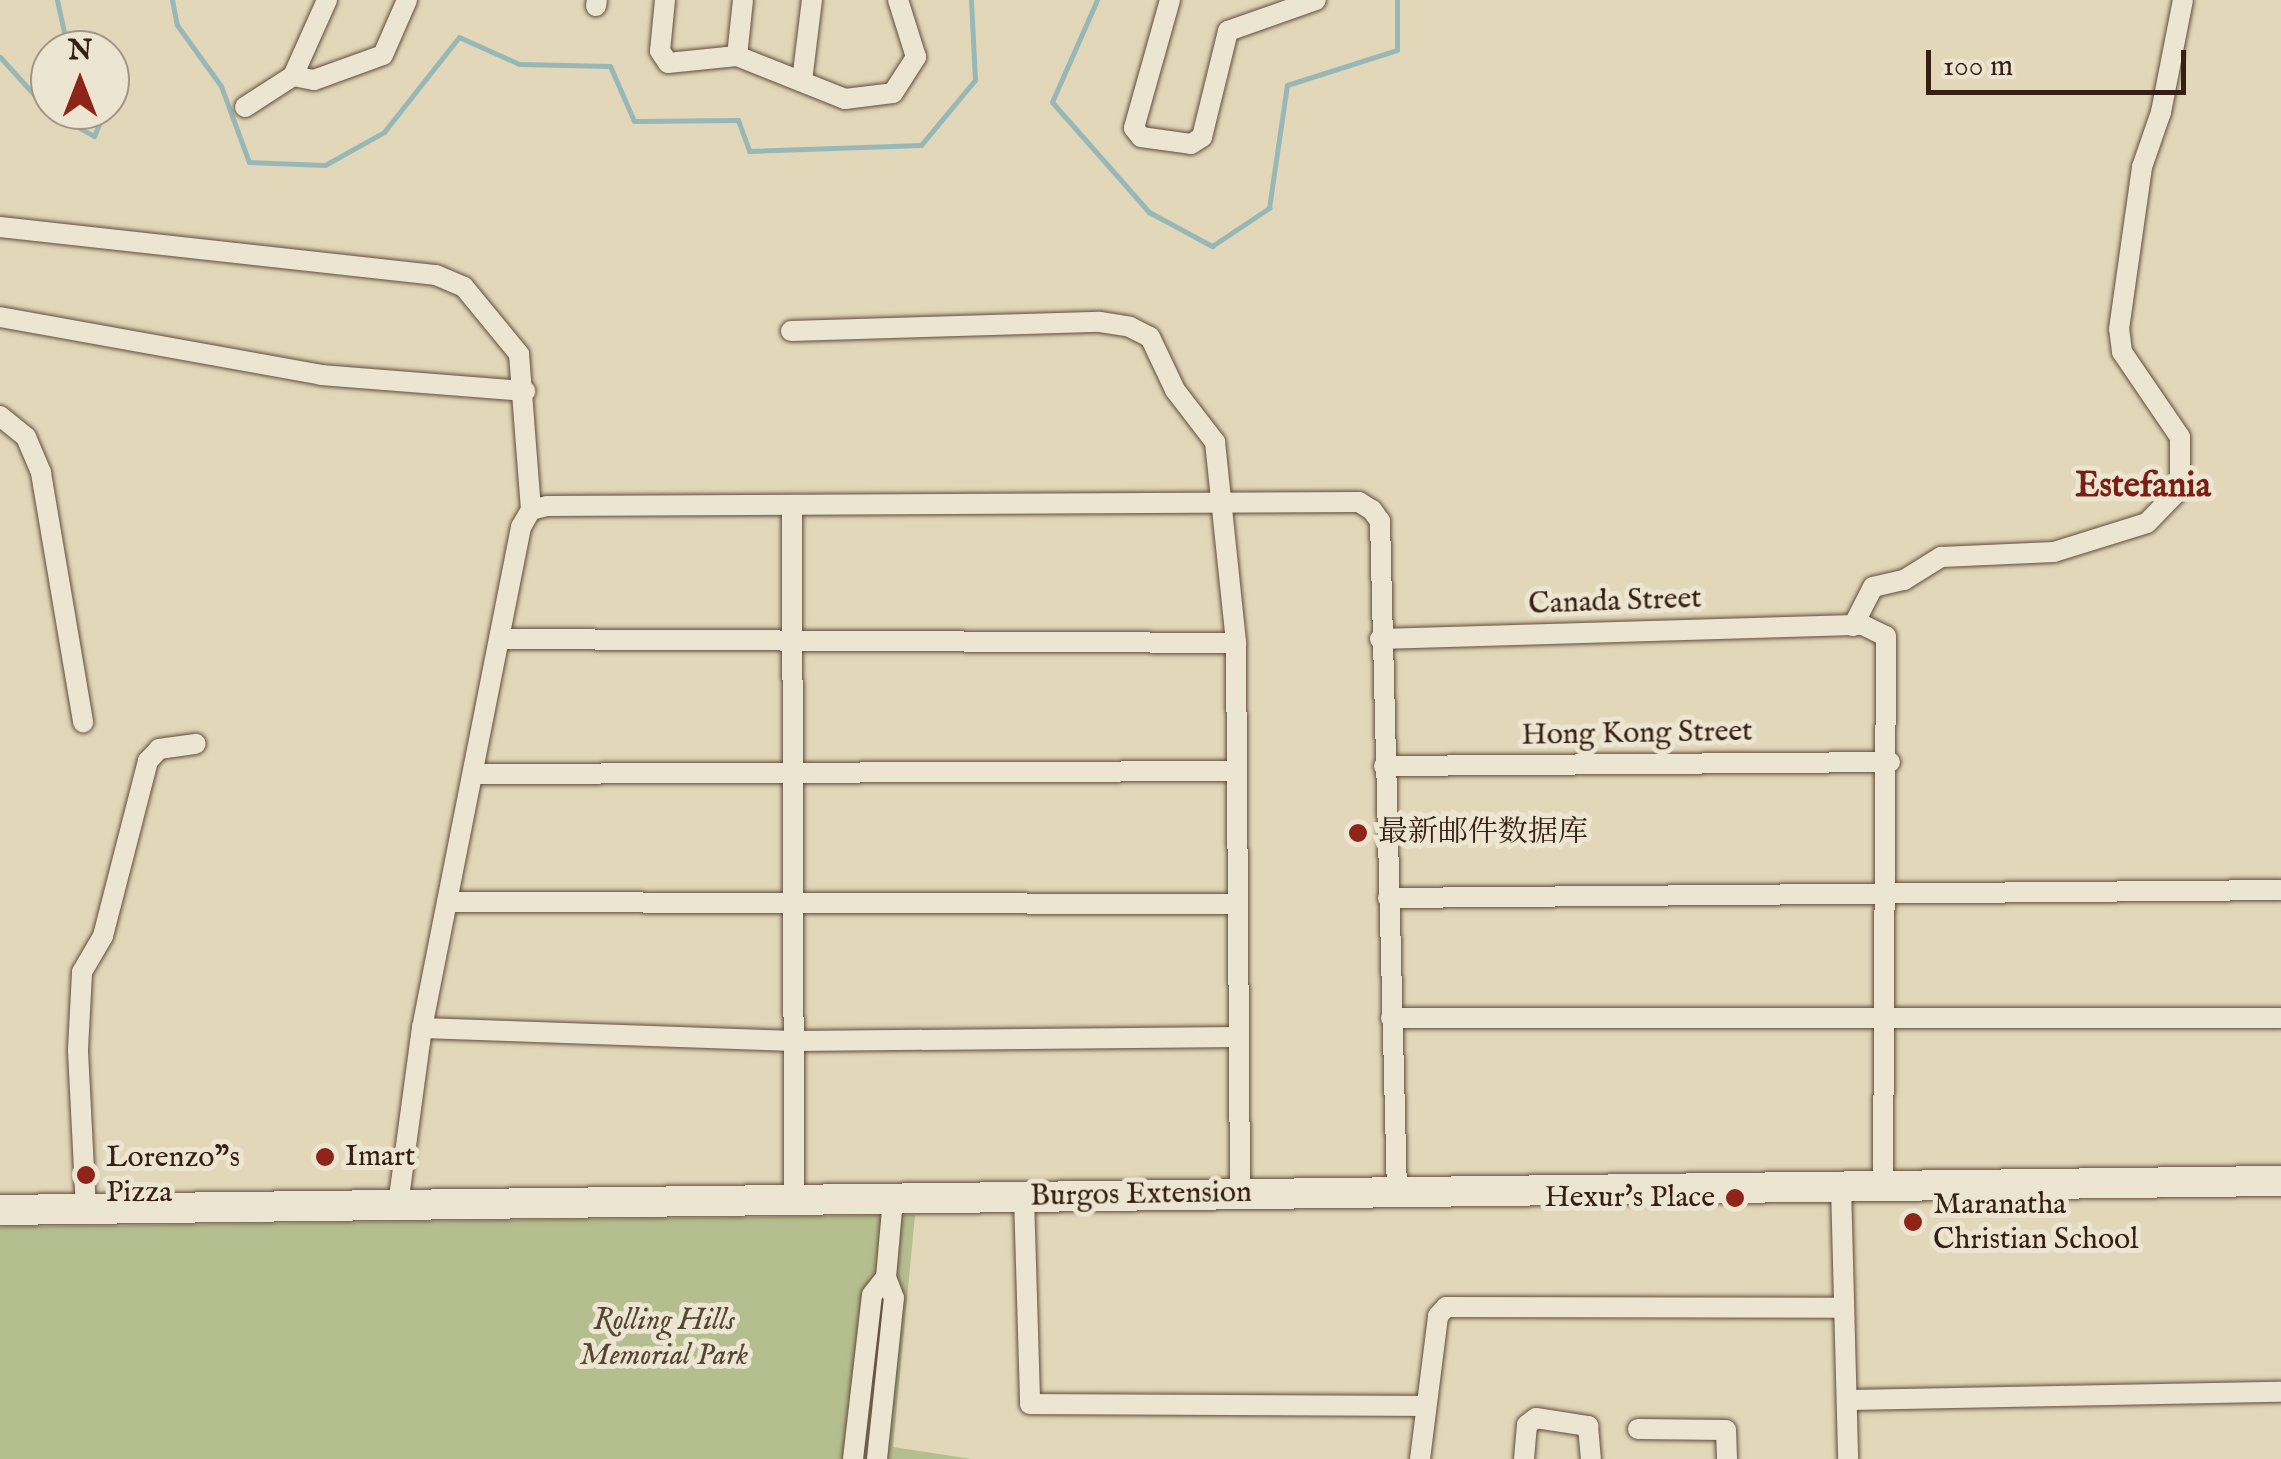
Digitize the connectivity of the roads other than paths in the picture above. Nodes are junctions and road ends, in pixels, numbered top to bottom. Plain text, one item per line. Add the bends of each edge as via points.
1 (327, 0) edge
2 (407, 0) edge
3 (665, 0) edge
4 (743, 0) edge
5 (812, 0) edge
6 (898, 0) edge
7 (1170, 0) edge
8 (1254, 0) edge
9 (1316, 0) edge
10 (2183, 0) edge
11 (1251, 22) junction
12 (737, 56) junction
13 (293, 76) junction
14 (802, 81) junction
15 (245, 107) dead end
16 (0, 228) edge
17 (0, 317) edge
18 (791, 331) dead end
19 (525, 391) junction
20 (0, 416) edge
21 (1219, 502) junction
22 (532, 510) junction
23 (792, 510) junction
24 (1852, 626) junction
25 (500, 639) junction
26 (1380, 639) junction
27 (792, 641) junction
28 (1236, 643) junction
29 (83, 722) dead end
30 (196, 744) dead end
31 (1890, 762) junction
32 (1384, 766) junction
33 (793, 771) junction
34 (1237, 771) junction
35 (473, 774) junction
36 (2281, 890) edge
37 (1882, 891) junction
38 (1388, 898) junction
39 (449, 902) junction
40 (794, 904) junction
41 (1238, 904) junction
42 (1392, 1018) junction
43 (2281, 1018) edge
44 (1882, 1020) junction
45 (422, 1028) junction
46 (1239, 1038) junction
47 (794, 1040) junction
48 (2281, 1180) edge
49 (1841, 1186) junction
50 (1883, 1186) junction
51 (1396, 1191) junction
52 (1240, 1193) junction
53 (1024, 1196) junction
54 (893, 1198) junction
55 (794, 1200) junction
56 (398, 1206) junction
57 (86, 1209) junction
58 (0, 1210) edge
59 (886, 1277) junction
60 (1844, 1308) junction
61 (2281, 1392) edge
62 (1846, 1400) junction
63 (1426, 1406) junction
64 (1638, 1429) dead end
65 (854, 1459) edge
66 (877, 1459) edge
67 (1420, 1459) edge
68 (1524, 1459) edge
69 (1591, 1459) edge
70 (1727, 1459) edge
71 (1848, 1459) edge

1 - 13 street
2 - 13 street via 383,56 314,80
3 - 12 street via 660,52 668,63
4 - 12 street
5 - 14 street
6 - 14 street via 916,58 893,92 845,99
7 - 11 street via 1134,122 1141,137 1191,144 1202,137 1224,36
8 - 11 street
9 - 11 street
10 - 24 street via 2162,112 2142,167 2119,329 2122,352 2180,438 2180,489 2147,523 2054,552 1946,555 1904,580 1873,587
12 - 14 street
13 - 15 street
16 - 19 street via 436,275 464,287 500,328 518,354
17 - 19 street via 321,375
18 - 21 street via 1100,322 1130,327 1150,338 1175,390 1215,442
19 - 22 street
20 - 29 street via 26,437 41,474
21 - 23 street
21 - 26 street via 1359,502 1372,510 1380,521
21 - 28 street
22 - 23 street
22 - 25 street via 522,527
23 - 27 street
24 - 26 street, Canada Street
24 - 31 street via 1876,626 1886,636
25 - 27 street
25 - 35 street
26 - 32 street
27 - 28 street
27 - 33 street
28 - 34 street
30 - 57 street via 159,748 148,762 103,936 82,972 78,1049
31 - 32 street, Hong Kong Street
31 - 37 street
32 - 38 street
33 - 34 street
33 - 35 street
33 - 40 street
34 - 41 street
35 - 39 street
36 - 37 street
37 - 38 street
37 - 44 street
38 - 42 street
39 - 40 street
39 - 45 street
40 - 41 street
40 - 47 street
41 - 46 street
42 - 44 street
42 - 51 street
43 - 44 street
44 - 50 street
45 - 47 street
45 - 56 street
46 - 47 street
46 - 52 street
47 - 55 street
48 - 50 main road, Burgos Extension
49 - 50 main road, Burgos Extension
49 - 51 main road, Burgos Extension
49 - 60 street
51 - 52 main road, Burgos Extension
52 - 53 main road, Burgos Extension
53 - 54 main road, Burgos Extension
53 - 63 street via 1030,1404
54 - 55 main road, Burgos Extension
54 - 59 street
55 - 56 main road, Burgos Extension
56 - 57 main road, Burgos Extension
57 - 58 main road, Burgos Extension
59 - 65 street via 872,1296
59 - 66 street via 894,1298
60 - 62 street
60 - 63 street via 1446,1307 1438,1316
61 - 62 street
62 - 71 street
63 - 67 street
64 - 70 street via 1726,1430
68 - 69 street via 1527,1425 1536,1418 1588,1426

